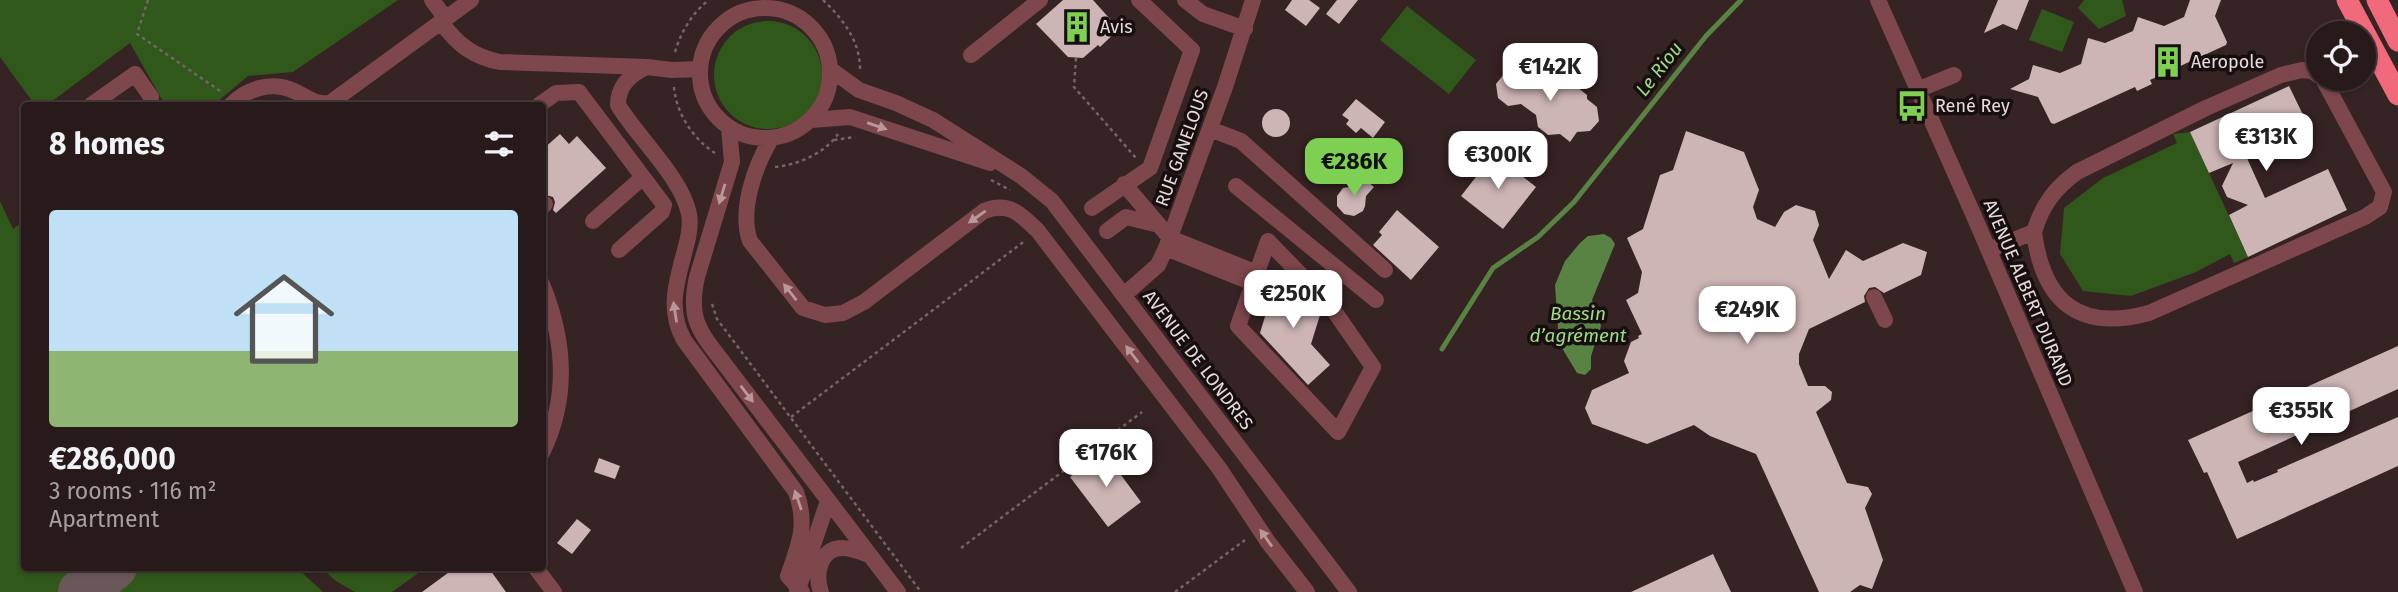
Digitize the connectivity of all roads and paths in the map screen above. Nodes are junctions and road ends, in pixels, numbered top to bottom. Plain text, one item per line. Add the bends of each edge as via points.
1 (148, 0) edge
2 (432, 0) edge
3 (471, 0) edge
4 (1040, 0) edge
5 (1139, 0) edge
6 (1185, 0) edge
7 (1253, 0) edge
8 (2347, 0) edge
9 (2377, 0) edge
10 (1882, 3) edge
11 (754, 5) edge
12 (787, 6) edge
13 (444, 20) junction
14 (1245, 29) junction
15 (2398, 41) edge
16 (971, 55) dead end
17 (1076, 58) dead end
18 (581, 65) junction
19 (647, 67) junction
20 (700, 69) junction
21 (830, 69) junction
22 (2306, 70) edge
23 (1955, 75) dead end
24 (1917, 90) junction
25 (2329, 91) edge
26 (579, 92) junction
27 (2398, 95) edge
28 (151, 97) dead end
29 (95, 102) edge
30 (230, 102) edge
31 (235, 102) edge
32 (313, 102) edge
33 (331, 102) edge
34 (543, 102) edge
35 (811, 120) junction
36 (730, 128) junction
37 (1210, 129) junction
38 (771, 139) junction
39 (1003, 166) junction
40 (1141, 174) junction
41 (642, 178) junction
42 (1125, 184) junction
43 (1236, 186) dead end
44 (1092, 208) dead end
45 (593, 221) dead end
46 (1289, 229) junction
47 (1038, 231) junction
48 (1107, 231) dead end
49 (2034, 232) junction
50 (1165, 237) junction
51 (619, 250) dead end
52 (1989, 250) junction
53 (1279, 253) junction
54 (1385, 270) dead end
55 (1255, 278) junction
56 (546, 293) edge
57 (710, 295) dead end
58 (1125, 295) junction
59 (1874, 298) dead end
60 (1376, 300) dead end
61 (1885, 320) dead end
62 (1142, 412) dead end
63 (791, 416) junction
64 (546, 445) edge
65 (828, 501) junction
66 (809, 534) junction
67 (1245, 540) dead end
68 (961, 548) dead end
69 (869, 555) junction
70 (538, 571) edge
71 (798, 582) edge
72 (554, 592) edge
73 (821, 592) edge
74 (898, 592) edge
75 (921, 592) edge
76 (1175, 592) edge
77 (1307, 592) edge
78 (1349, 592) edge
79 (2135, 592) edge

1 - 30 path via 137,34
2 - 13 street
3 - 13 street
4 - 16 street
5 - 40 street via 1192,50 1150,168
6 - 14 street via 1203,14
7 - 14 street, RUE GANELOUS
8 - 27 highway
9 - 15 highway
10 - 24 street, AVENUE ALBERT DURAND
11 - 12 street
11 - 20 street via 715,31
12 - 21 street via 821,38
13 - 18 street via 459,45 485,59
13 - 33 street
14 - 37 street, RUE GANELOUS
17 - 40 path via 1074,87 1140,162
18 - 19 street
18 - 26 street
19 - 20 street
66 -> 19 street via 789,480 678,328 673,302 690,229 689,209 679,188 618,105 625,82
20 - 36 street via 709,107
21 - 35 street via 828,94
21 - 39 street, AVENUE DE LONDRES via 859,90 933,120
22 - 49 street via 2281,75 2206,108 2077,172 2048,199
23 - 24 street
24 - 52 street, AVENUE ALBERT DURAND
25 - 49 street via 2384,192 2380,207 2365,217 2127,319 2088,315 2063,303 2041,269
26 - 34 street via 556,93
26 - 41 street
28 - 29 street via 135,74
31 - 32 street via 268,87 292,90
35 - 38 street via 790,134
35 -> 39 street, AVENUE DE LONDRES via 850,117
36 - 38 street
36 -> 65 street via 732,162 697,277 694,318
37 - 50 street, RUE GANELOUS
37 - 54 street via 1241,141
47 -> 38 street via 1011,208 994,207 864,302 843,313 813,313 803,308 747,231 757,168
39 - 58 street, AVENUE DE LONDRES via 1052,201
40 - 42 street
41 - 45 street
41 - 51 street via 664,205 662,212
42 - 44 street
42 - 50 street
43 - 46 street
46 - 53 street
46 - 60 street
47 - 63 path
77 -> 47 street via 1219,468
48 - 50 street via 1126,217
49 - 52 street
50 - 55 street
50 - 58 street, RUE GANELOUS via 1158,265
52 - 79 street, AVENUE ALBERT DURAND
53 - 55 street via 1268,241
53 - 55 street via 1330,305 1373,367 1338,432 1238,326
56 - 64 street via 563,369 553,432
57 - 63 path via 718,319
58 - 78 street, AVENUE DE LONDRES
59 - 61 street
62 - 68 path
63 - 75 path
65 - 66 street
65 - 69 street
66 - 71 street
67 - 76 path
69 - 73 street via 843,548 829,553 817,574
69 - 74 street
70 - 72 street

